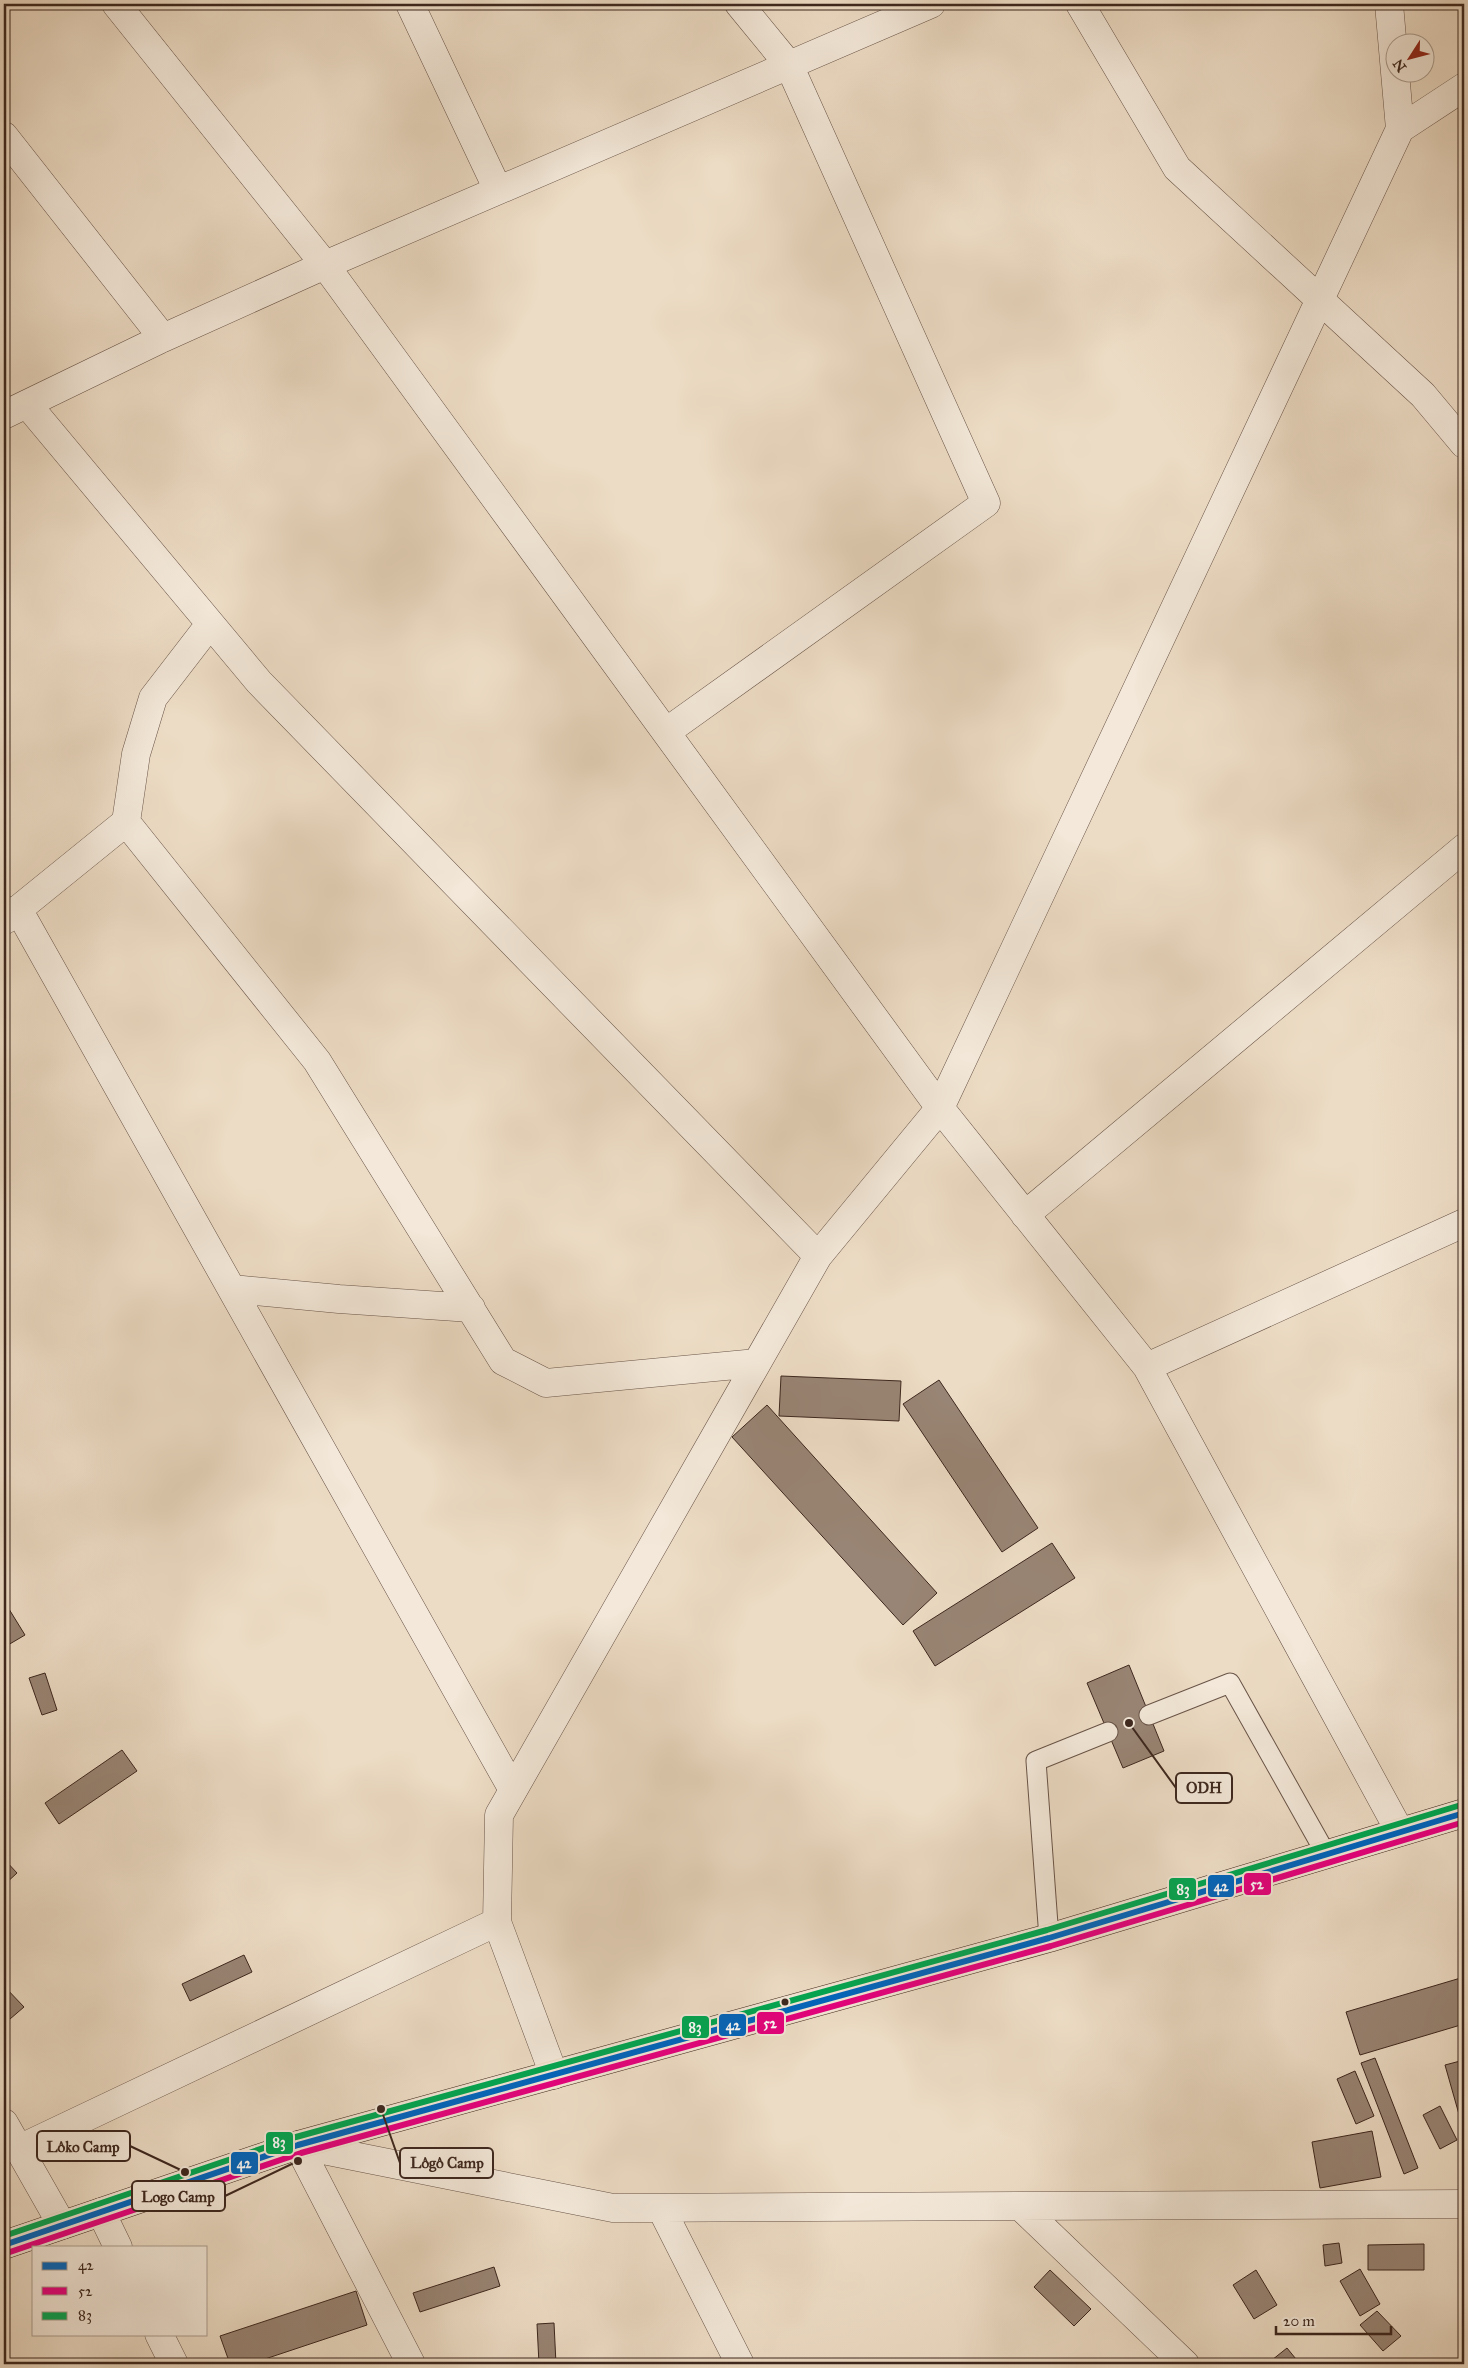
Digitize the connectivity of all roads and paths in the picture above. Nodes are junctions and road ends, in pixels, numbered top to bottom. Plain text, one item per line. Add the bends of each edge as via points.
1 (116, 4) edge
2 (410, 4) edge
3 (739, 4) edge
4 (931, 4) edge
5 (1080, 4) edge
6 (1390, 4) edge
7 (789, 65) junction
8 (1464, 87) edge
9 (1400, 129) junction
10 (4, 136) edge
11 (498, 190) junction
12 (325, 265) junction
13 (1320, 300) junction
14 (163, 338) junction
15 (16, 409) edge
16 (1464, 444) edge
17 (210, 624) junction
18 (666, 732) junction
19 (126, 822) junction
20 (1464, 848) edge
21 (11, 915) edge
22 (940, 1108) junction
23 (1025, 1215) junction
24 (1464, 1223) edge
25 (818, 1256) junction
26 (232, 1289) junction
27 (471, 1308) junction
28 (757, 1363) junction
29 (1147, 1367) junction
30 (1149, 1715) dead end
31 (1108, 1732) dead end
32 (513, 1790) junction
33 (1464, 1813) edge
34 (1400, 1832) junction
35 (1326, 1854) junction
36 (497, 1922) junction
37 (1049, 1938) junction
38 (554, 2075) junction
39 (4, 2123) edge
40 (298, 2145) junction
41 (19, 2149) junction
42 (1464, 2204) edge
43 (1021, 2207) junction
44 (660, 2208) junction
45 (101, 2212) junction
46 (62, 2225) junction
47 (4, 2245) edge
48 (118, 2246) edge
49 (160, 2336) edge
50 (174, 2364) edge
51 (410, 2364) edge
52 (740, 2364) edge
53 (1185, 2364) edge

1 - 12 street
2 - 11 street
3 - 7 street
4 - 7 street
5 - 13 street via 1177,168
6 - 9 street
7 - 11 street
7 - 18 street via 986,503
8 - 9 street
9 - 13 street
10 - 14 street
11 - 12 street
12 - 14 street
12 - 18 street
13 - 16 street via 1423,395
13 - 22 street
14 - 15 street
15 - 17 street
17 - 19 street via 153,698 136,754
17 - 25 street via 259,682
18 - 22 street
19 - 21 street
19 - 27 street via 317,1061
20 - 23 street
21 - 26 street
22 - 23 street
22 - 25 street
23 - 29 street
24 - 29 street
25 - 28 street
26 - 27 street
26 - 32 street
27 - 28 street via 504,1361 546,1383
28 - 32 street
29 - 34 street
30 - 35 lane via 1230,1683
31 - 37 lane via 1036,1761
32 - 36 street via 499,1815
33 - 34 highway
34 - 35 highway
35 - 37 highway
36 - 38 street
36 - 41 street
37 - 38 highway
38 - 40 highway
39 - 41 street
40 - 44 street via 613,2208
40 - 45 highway
40 - 51 street
41 - 46 street
42 - 43 street
43 - 44 street
43 - 53 street
44 - 52 street
45 - 46 highway
45 - 48 street
46 - 47 highway
49 - 50 street

